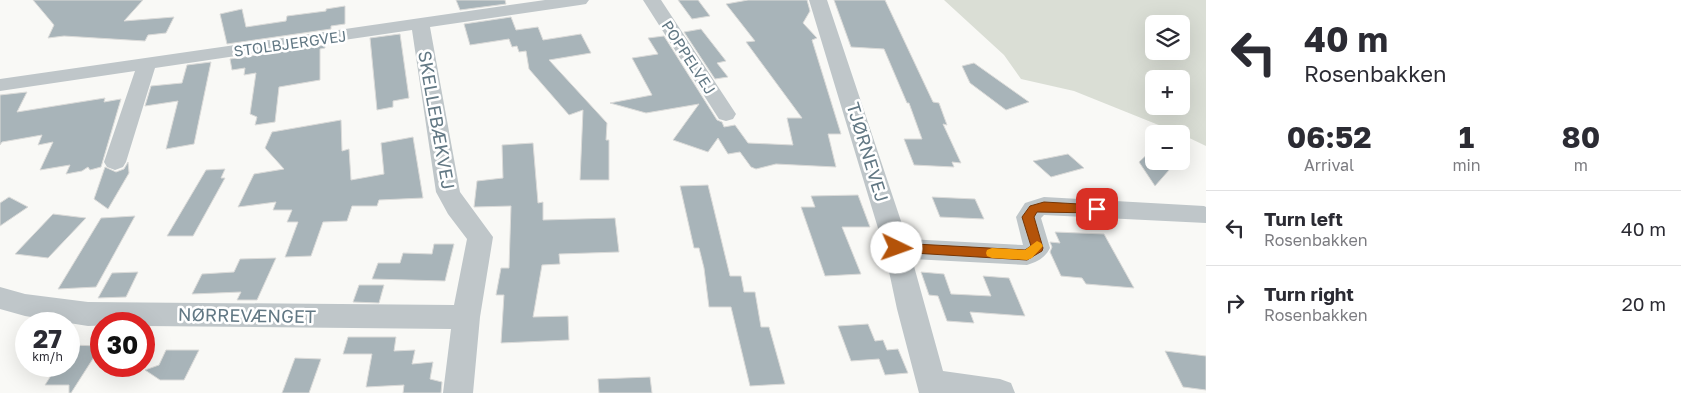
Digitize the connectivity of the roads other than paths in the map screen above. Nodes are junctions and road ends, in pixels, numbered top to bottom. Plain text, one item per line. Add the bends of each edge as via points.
1 (580, 0) edge
2 (652, 0) edge
3 (818, 0) edge
4 (420, 24) junction
5 (147, 64) junction
6 (0, 85) edge
7 (726, 114) dead end
8 (114, 162) dead end
9 (1204, 215) dead end
10 (897, 248) junction
11 (0, 298) edge
12 (466, 317) junction
13 (933, 388) edge
14 (458, 393) edge
15 (1000, 393) edge

1 - 4 street, STOLBJERGVEJ
2 - 7 street, POPPELVEJ
3 - 10 street, TJØRNEVEJ
4 - 5 street, STOLBJERGVEJ
4 - 12 street, SKELLEBÆKVEJ via 448,192 480,237
5 - 6 street, STOLBJERGVEJ
5 - 8 street
9 - 10 street via 1044,206 1034,208 1028,217 1037,248 1027,255
10 - 13 street, TJØRNEVEJ
11 - 12 street, NØRREVÆNGET via 25,306 88,314
12 - 14 street
13 - 15 street

